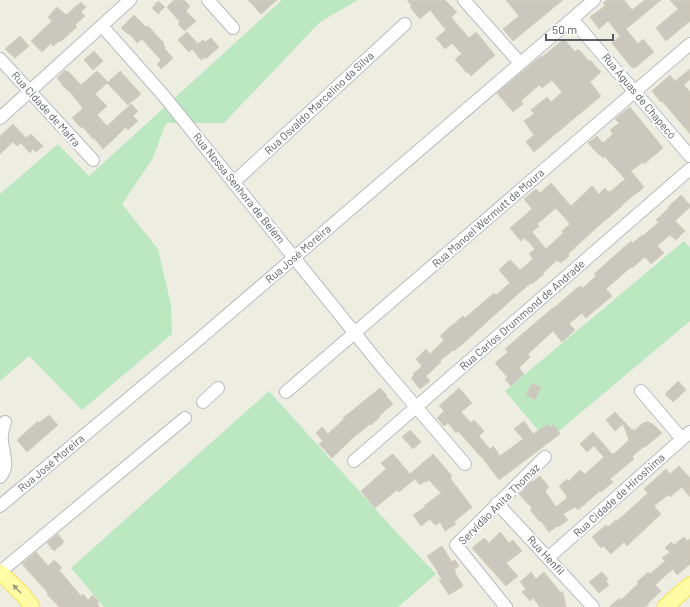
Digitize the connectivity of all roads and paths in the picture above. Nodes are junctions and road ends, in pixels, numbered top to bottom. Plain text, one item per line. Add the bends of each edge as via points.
1 (130, 0) edge
2 (208, 0) edge
3 (464, 0) edge
4 (593, 0) edge
5 (572, 19) junction
6 (405, 24) dead end
7 (102, 26) junction
8 (233, 28) dead end
9 (690, 44) edge
10 (0, 58) edge
11 (520, 63) junction
12 (30, 91) junction
13 (635, 91) junction
14 (0, 118) edge
15 (690, 156) edge
16 (92, 160) dead end
17 (690, 169) edge
18 (234, 182) junction
19 (294, 257) junction
20 (355, 333) junction
21 (218, 388) dead end
22 (286, 392) dead end
23 (641, 392) dead end
24 (203, 402) dead end
25 (416, 407) junction
26 (185, 418) dead end
27 (4, 422) dead end
28 (686, 435) edge
29 (545, 457) dead end
30 (354, 461) dead end
31 (465, 464) dead end
32 (0, 477) edge
33 (497, 503) junction
34 (0, 506) edge
35 (548, 558) junction
36 (0, 572) edge
37 (690, 585) edge
38 (32, 607) edge
39 (506, 607) edge
40 (594, 607) edge
41 (665, 607) edge

1 - 7 street
2 - 8 street
3 - 11 street
4 - 5 street, Rua José Moreira
5 - 11 street, Rua José Moreira
5 - 13 street, Rua Águas de Chapecó
6 - 18 street, Rua Osvaldo Marcelino da Silva
7 - 12 street
7 - 18 street, Rua Nossa Senhora de Belém via 164,96
9 - 13 street, Rua Manoel Wermutt de Moura
10 - 12 street, Rua Cidade de Mafra
11 - 19 street, Rua José Moreira
12 - 14 street
12 - 16 street, Rua Cidade de Mafra
13 - 15 street, Rua Águas de Chapecó
13 - 20 street, Rua Manoel Wermutt de Moura
17 - 25 street, Rua Carlos Drummond de Andrade
18 - 19 street, Rua Nossa Senhora de Belém
19 - 20 street, Rua Nossa Senhora de Belém
19 - 34 street, Rua José Moreira
20 - 22 street, Rua Manoel Wermutt de Moura
20 - 25 street, Rua Nossa Senhora de Belém
21 - 24 street
23 - 28 street
25 - 30 street, Rua Carlos Drummond de Andrade
25 - 31 street, Rua Nossa Senhora de Belém
26 - 36 street
27 - 32 street via 2,439 6,464
28 - 35 street, Rua Cidade de Hiroshima
29 - 33 street, Servidão Anita Thomaz
33 - 35 street, Rua Henfil
33 - 39 street, Servidão Anita Thomaz via 456,545
35 - 40 street, Rua Henfil
38 -> 36 main road
37 - 41 main road

